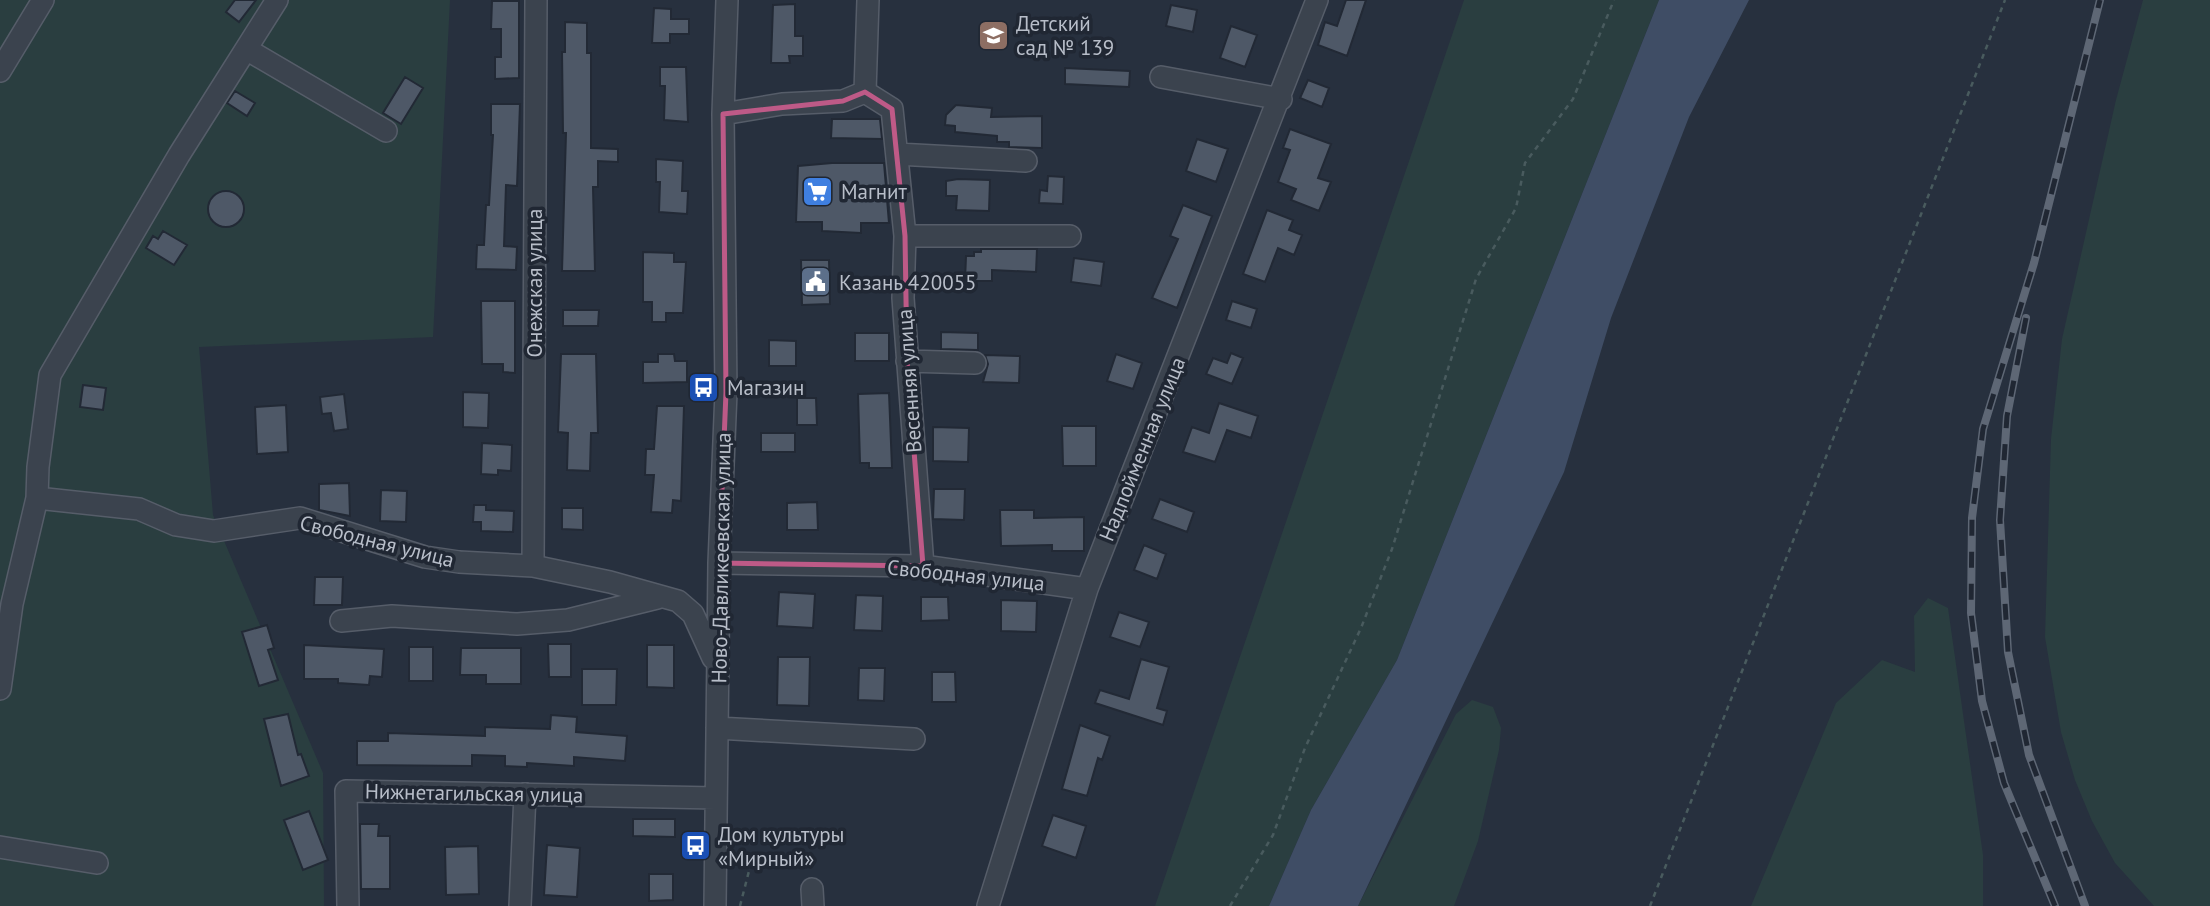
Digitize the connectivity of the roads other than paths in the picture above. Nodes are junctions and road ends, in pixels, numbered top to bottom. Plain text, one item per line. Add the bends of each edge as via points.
1 (43, 0) edge
2 (276, 0) edge
3 (536, 0) edge
4 (727, 0) edge
5 (868, 0) edge
6 (1317, 0) edge
7 (246, 49) junction
8 (0, 71) edge
9 (1161, 76) dead end
10 (866, 92) junction
11 (1281, 99) junction
12 (723, 114) junction
13 (386, 131) dead end
14 (897, 155) junction
15 (1026, 161) dead end
16 (905, 236) junction
17 (1070, 236) dead end
18 (907, 361) junction
19 (975, 363) dead end
20 (37, 498) junction
21 (533, 566) junction
22 (923, 566) junction
23 (718, 573) junction
24 (1087, 589) junction
25 (669, 599) junction
26 (341, 621) dead end
27 (718, 670) junction
28 (0, 688) edge
29 (717, 728) junction
30 (914, 739) dead end
31 (525, 794) junction
32 (716, 798) junction
33 (0, 847) edge
34 (97, 863) dead end
35 (348, 906) edge
36 (520, 906) edge
37 (715, 906) edge
38 (988, 906) edge

1 - 8 street
2 - 7 street
3 - 21 street, Онежская улица
4 - 12 street, Ново-Давликеевская улица
5 - 10 street
6 - 11 street, Надпойменная улица
7 - 13 street
7 - 20 street via 50,375
9 - 11 street
10 - 12 street via 843,102 782,104
10 - 14 street, Весенняя улица via 892,109
11 - 24 street, Надпойменная улица
12 - 23 street, Ново-Давликеевская улица via 726,392
14 - 15 street
14 - 16 street, Весенняя улица
16 - 17 street
16 - 18 street, Весенняя улица via 902,298
18 - 19 street
18 - 22 street, Весенняя улица
20 - 21 street, Свободная улица via 139,509 176,525 214,531 300,518 425,557
20 - 28 street via 12,604
21 - 25 street, Свободная улица
22 - 23 street, Свободная улица
22 - 24 street, Свободная улица
23 - 25 street via 697,597
23 - 27 street, Ново-Давликеевская улица
24 - 38 street, Надпойменная улица
25 - 26 street via 568,620 517,624 392,616
25 - 27 street via 693,614
27 - 29 street, Ново-Давликеевская улица
29 - 30 street
29 - 32 street, Ново-Давликеевская улица
31 - 32 street, Нижнетагильская улица
31 - 35 street, Нижнетагильская улица via 346,791
31 - 36 street
32 - 37 street, Ново-Давликеевская улица
33 - 34 street

